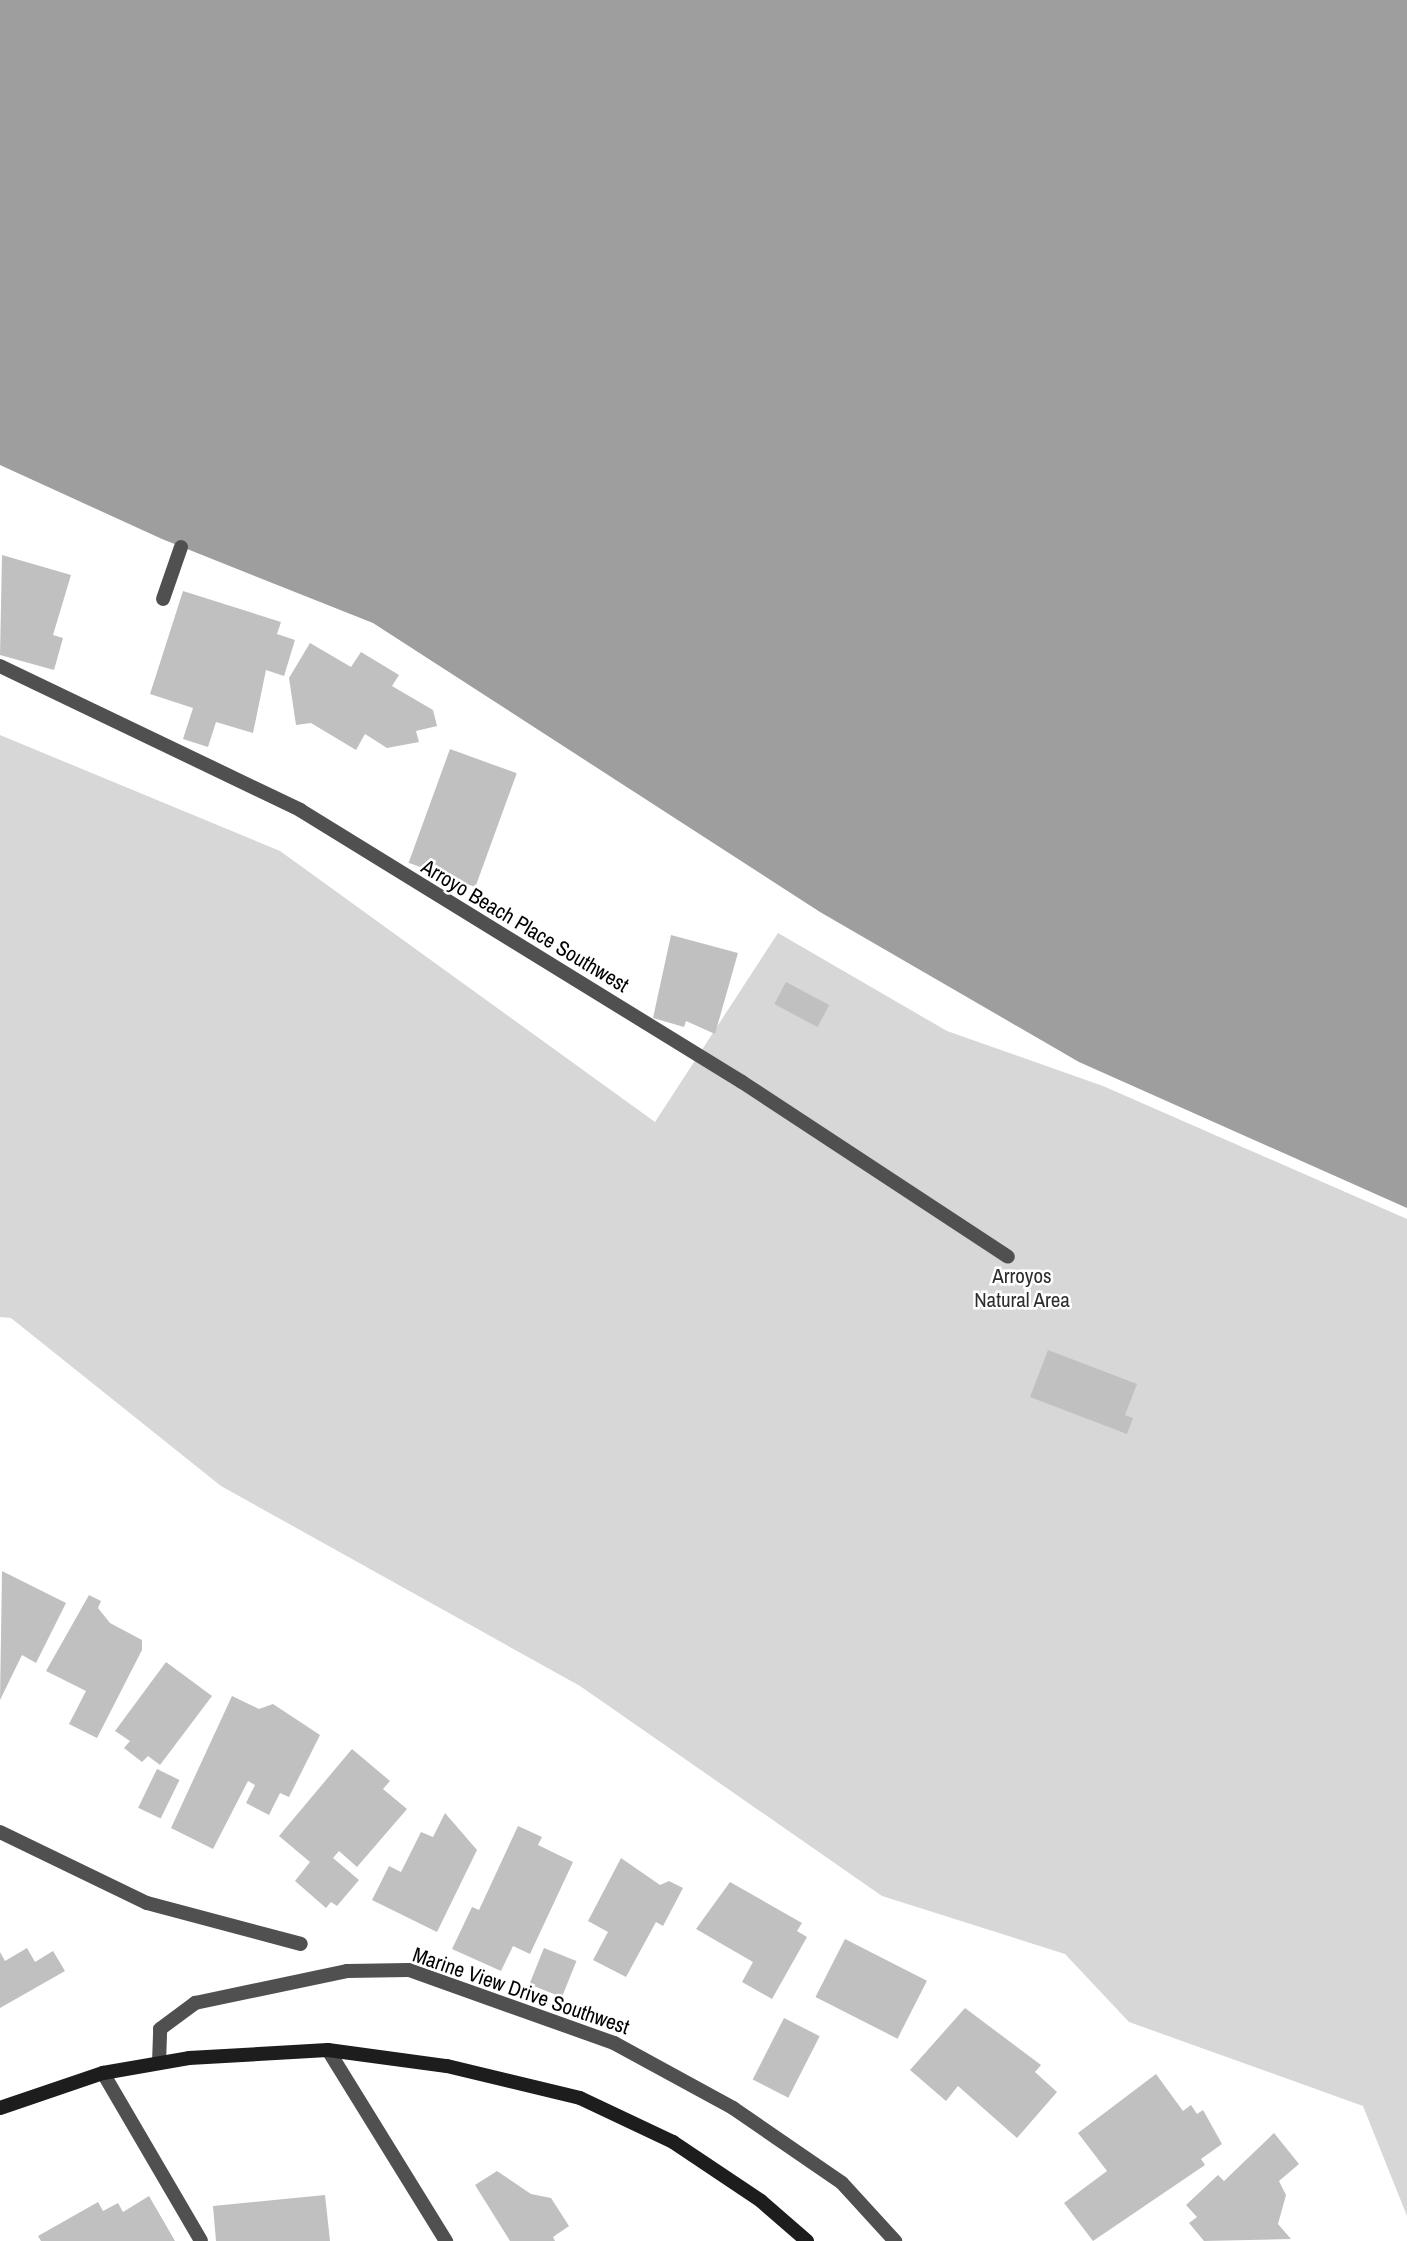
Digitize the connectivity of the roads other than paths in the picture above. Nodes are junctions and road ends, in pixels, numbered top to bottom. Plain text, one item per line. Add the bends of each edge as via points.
1 (181, 547) dead end
2 (163, 600) dead end
3 (0, 666) edge
4 (1008, 1257) dead end
5 (0, 1832) edge
6 (301, 1944) dead end
7 (328, 2050) junction
8 (159, 2063) junction
9 (103, 2073) junction
10 (0, 2108) edge
11 (201, 2241) edge
12 (446, 2241) edge
13 (807, 2241) edge
14 (895, 2241) edge

1 - 2 street
3 - 4 street, Arroyo Beach Place Southwest via 300,810 743,1082
5 - 6 street via 147,1903
7 - 8 street
7 - 12 street
7 - 13 street via 447,2066 580,2098 673,2142 761,2201
8 - 9 street
8 - 14 street, Marine View Drive Southwest via 160,2029 195,2003 347,1971 410,1970 614,2043 733,2108 842,2183
9 - 10 street
9 - 11 street

